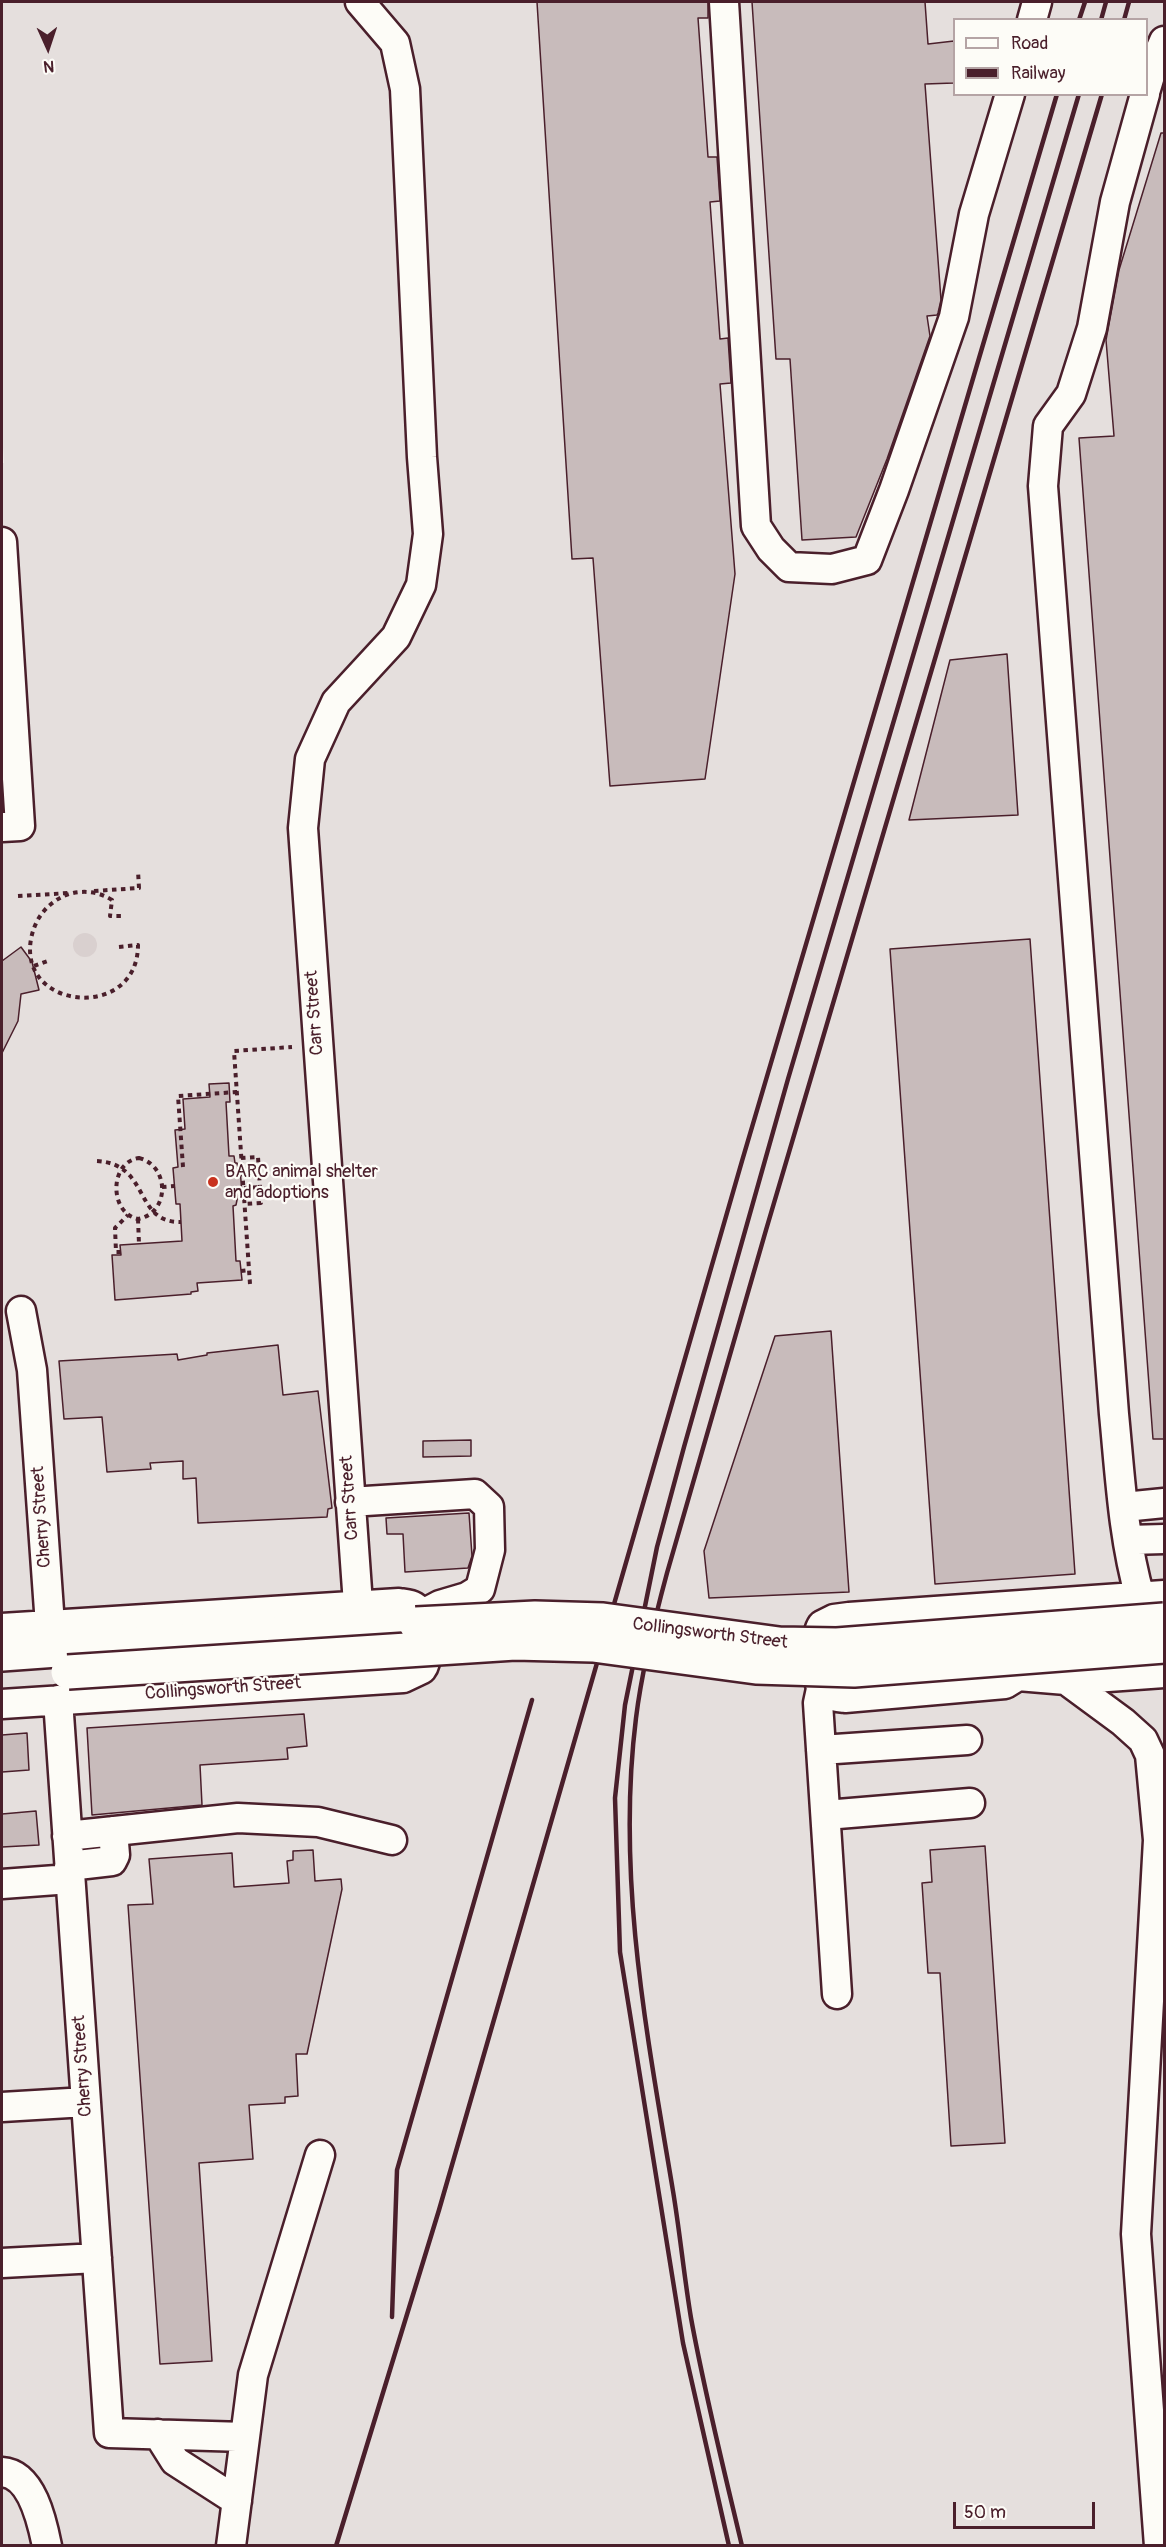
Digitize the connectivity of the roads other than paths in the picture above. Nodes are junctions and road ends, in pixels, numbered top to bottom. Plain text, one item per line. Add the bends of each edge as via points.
1 (360, 2) edge
2 (724, 2) edge
3 (1037, 2) edge
4 (1033, 18) edge
5 (1164, 41) edge
6 (1148, 82) edge
7 (1009, 96) edge
8 (1144, 96) edge
9 (2, 542) edge
10 (11, 826) edge
11 (21, 1311) dead end
12 (350, 1502) junction
13 (1164, 1503) edge
14 (1124, 1507) junction
15 (1164, 1539) edge
16 (1128, 1540) junction
17 (1152, 1596) edge
18 (357, 1604) junction
19 (1037, 1604) junction
20 (421, 1615) junction
21 (1164, 1620) edge
22 (2, 1628) edge
23 (1164, 1646) edge
24 (2, 1654) edge
25 (60, 1662) junction
26 (1164, 1673) edge
27 (1018, 1676) junction
28 (2, 1677) edge
29 (1066, 1680) junction
30 (821, 1689) junction
31 (2, 1704) edge
32 (967, 1740) dead end
33 (1154, 1740) edge
34 (821, 1750) junction
35 (970, 1803) dead end
36 (1160, 1811) edge
37 (825, 1815) junction
38 (113, 1832) junction
39 (67, 1836) junction
40 (392, 1840) dead end
41 (70, 1872) junction
42 (2, 1884) edge
43 (837, 1994) dead end
44 (86, 2102) junction
45 (2, 2107) edge
46 (320, 2155) dead end
47 (96, 2258) junction
48 (2, 2263) edge
49 (158, 2434) junction
50 (245, 2437) junction
51 (2, 2472) edge
52 (237, 2501) junction
53 (47, 2546) edge
54 (231, 2546) edge
55 (1159, 2546) edge

1 - 12 street, Carr Street via 395,43 405,89 429,534 421,585 396,637 336,702 310,759 303,828
2 - 7 street via 756,526 789,567 832,569 867,560 954,317 974,214
3 - 4 street
5 - 6 street
8 - 14 street via 1115,202 1092,328 1071,394 1048,426 1043,486
9 - 10 street
11 - 25 street, Cherry Street via 30,1361
12 - 18 street, Carr Street
12 - 20 street via 475,1494 489,1507 490,1550 480,1588
13 - 14 street
14 - 16 street
15 - 16 street
16 - 17 street via 1133,1576
17 - 19 street
18 - 20 street, Collingsworth Street via 409,1604
18 - 25 street, Collingsworth Street
19 - 27 street via 1038,1623
19 - 30 street via 834,1619 822,1626 817,1639
20 - 25 street, Collingsworth Street via 426,1663 403,1678
21 - 25 main road, Collingsworth Street, bridge via 837,1645 779,1644 603,1620 535,1618 416,1624
22 - 25 street, Collingsworth Street
23 - 25 main road, Collingsworth Street, bridge via 843,1670 756,1667 593,1645 515,1644
24 - 25 main road, Collingsworth Street
25 - 28 main road, Collingsworth Street
25 - 31 street, Collingsworth Street
25 - 39 street, Cherry Street
26 - 29 street
27 - 29 street
27 - 30 street via 998,1685 845,1698
29 - 33 street
30 - 34 street
32 - 34 street
33 - 36 street via 1150,1755
34 - 37 street
35 - 37 street
36 - 55 street via 1136,2234
37 - 43 street
38 - 39 street
38 - 40 street via 238,1818 318,1822
38 - 41 street via 112,1861
39 - 41 street, Cherry Street
41 - 42 street
41 - 44 street, Cherry Street
44 - 45 street
44 - 47 street, Cherry Street
46 - 50 street via 254,2375
47 - 48 street
47 - 49 street, Cherry Street via 109,2433
49 - 50 street
49 - 52 street via 176,2460
50 - 52 street
51 - 53 street via 22,2482 40,2514
52 - 54 street

